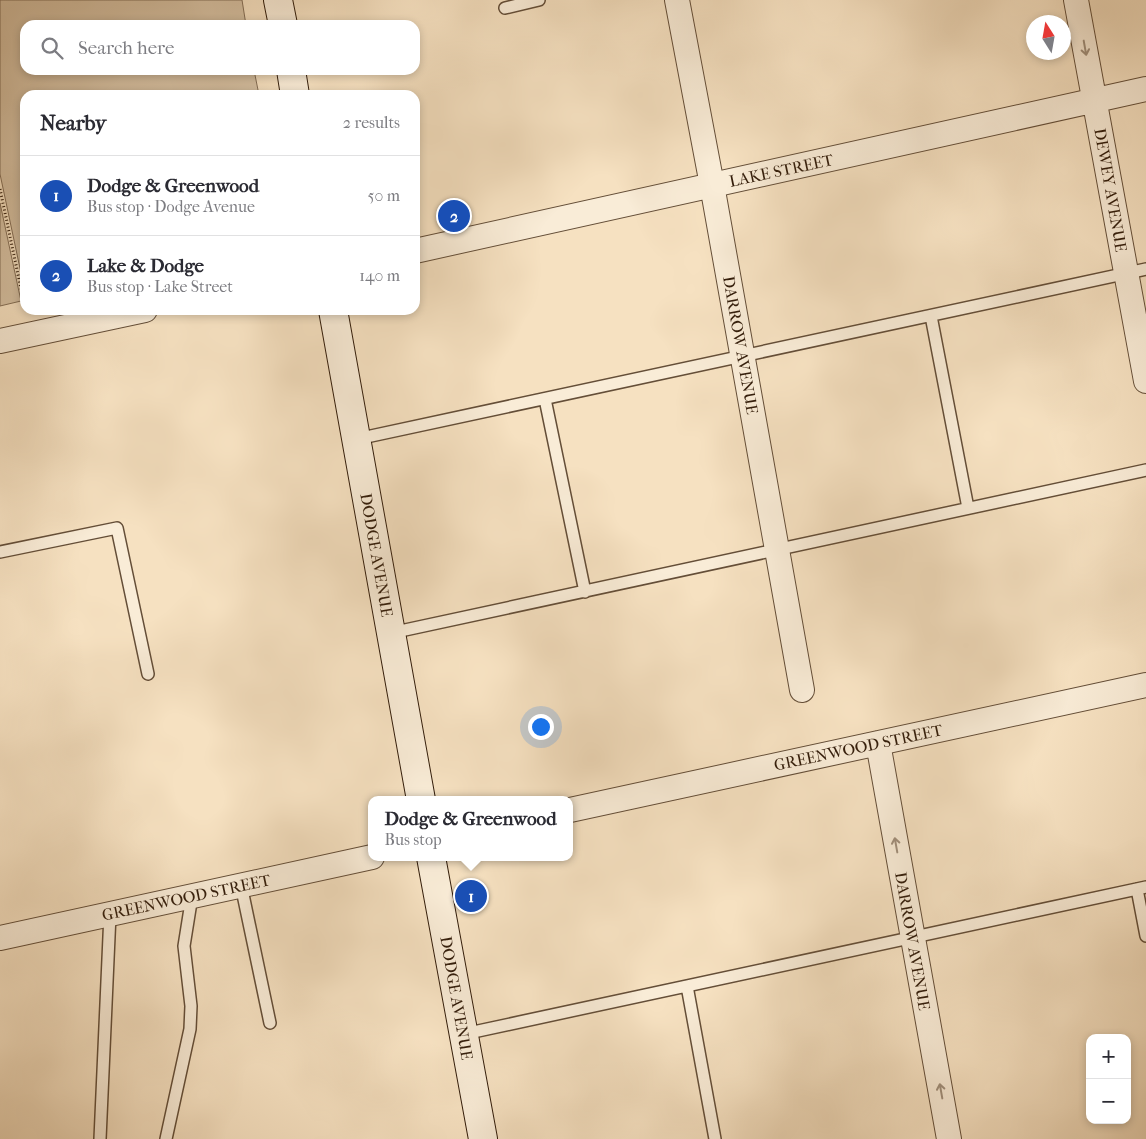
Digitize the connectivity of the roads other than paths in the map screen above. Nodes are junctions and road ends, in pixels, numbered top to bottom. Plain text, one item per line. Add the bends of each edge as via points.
1 (278, 0) edge
2 (539, 0) edge
3 (676, 0) edge
4 (1076, 0) edge
5 (505, 8) dead end
6 (282, 20) edge
7 (292, 75) edge
8 (1146, 89) edge
9 (294, 90) edge
10 (1094, 101) junction
11 (712, 185) junction
12 (420, 250) edge
13 (1136, 271) edge
14 (121, 315) edge
15 (334, 315) edge
16 (931, 316) junction
17 (0, 341) edge
18 (743, 357) junction
19 (1146, 381) edge
20 (545, 399) junction
21 (357, 439) junction
22 (1146, 470) edge
23 (968, 508) junction
24 (777, 550) junction
25 (0, 552) edge
26 (584, 592) junction
27 (391, 633) junction
28 (148, 674) dead end
29 (1146, 685) edge
30 (802, 690) dead end
31 (878, 743) junction
32 (420, 796) edge
33 (573, 809) edge
34 (368, 858) edge
35 (432, 861) edge
36 (241, 885) junction
37 (1141, 888) edge
38 (192, 896) junction
39 (110, 914) junction
40 (1146, 936) edge
41 (0, 938) edge
42 (913, 938) junction
43 (687, 986) junction
44 (270, 1023) dead end
45 (464, 1034) junction
46 (100, 1139) edge
47 (166, 1139) edge
48 (483, 1139) edge
49 (716, 1139) edge
50 (949, 1139) edge

1 - 6 main road
2 - 5 lane
3 - 11 street, DARROW AVENUE
4 -> 10 street, DEWEY AVENUE
7 - 9 main road
8 - 10 street, LAKE STREET
10 - 11 street, LAKE STREET
10 - 13 street, DEWEY AVENUE
11 - 12 street, LAKE STREET
11 - 18 street, DARROW AVENUE
13 - 16 lane
13 - 19 street, DEWEY AVENUE
14 - 17 street
15 - 21 main road, DODGE AVENUE
16 - 18 lane
16 - 23 lane
18 - 20 lane
18 - 24 street, DARROW AVENUE
20 - 21 lane
20 - 26 lane
21 - 27 main road, DODGE AVENUE
22 - 23 lane
23 - 24 lane
24 - 26 lane
24 - 30 street, DARROW AVENUE
25 - 28 lane via 117,528
26 - 27 lane
27 - 32 main road, DODGE AVENUE
29 - 31 street, GREENWOOD STREET
31 - 33 street, GREENWOOD STREET
42 -> 31 street, DARROW AVENUE
34 - 36 street, GREENWOOD STREET
35 - 45 main road, DODGE AVENUE
36 - 38 street, GREENWOOD STREET
36 - 44 lane
37 - 40 lane
37 - 42 lane
38 - 39 street, GREENWOOD STREET
38 - 47 lane via 184,946 191,1006 190,1029
39 - 41 street, GREENWOOD STREET
39 - 46 lane
42 - 43 lane
50 -> 42 street, DARROW AVENUE
43 - 45 lane
43 - 49 lane
45 - 48 main road, DODGE AVENUE

